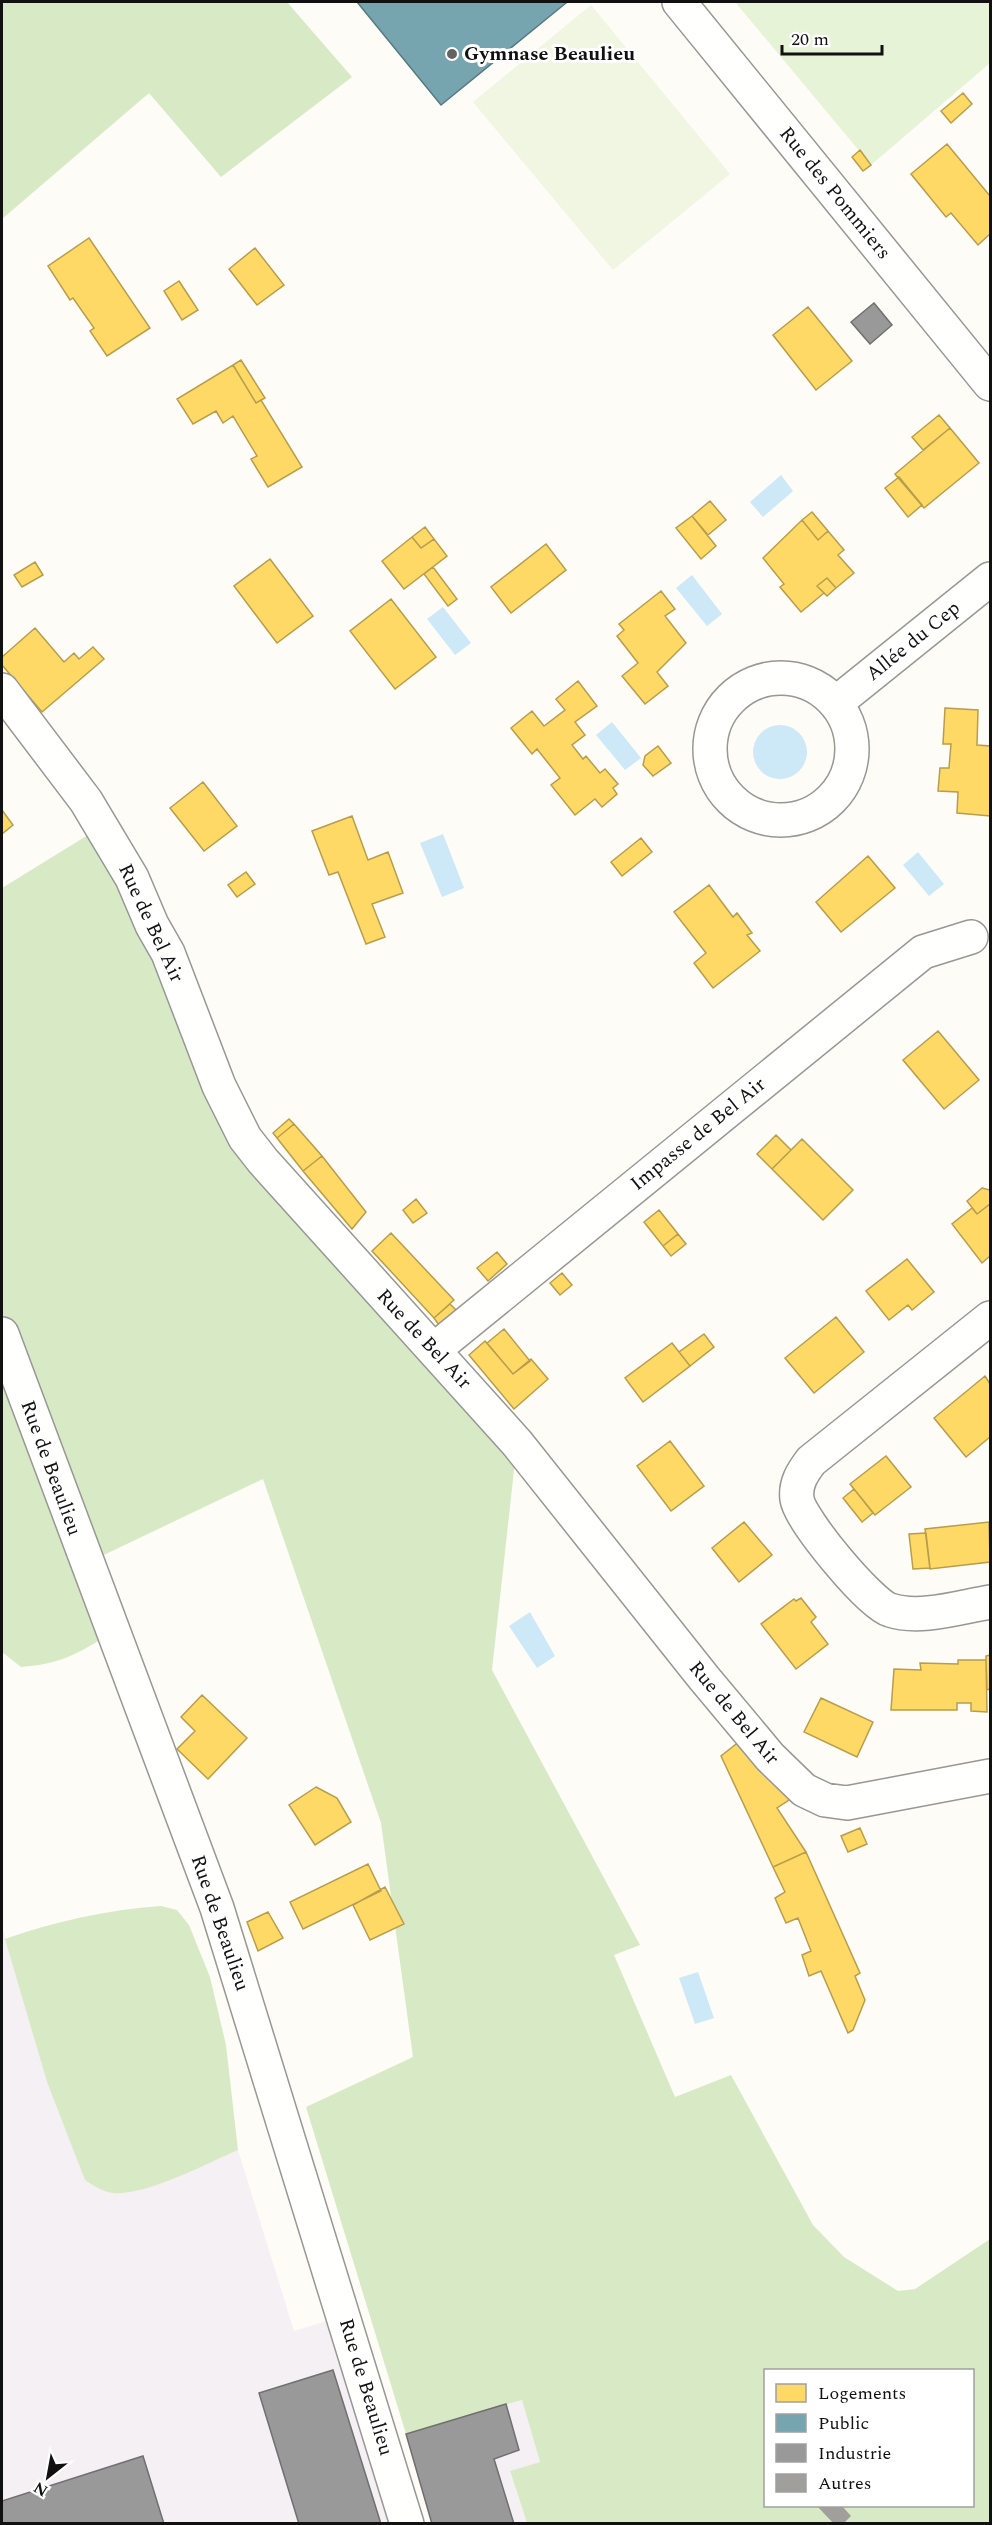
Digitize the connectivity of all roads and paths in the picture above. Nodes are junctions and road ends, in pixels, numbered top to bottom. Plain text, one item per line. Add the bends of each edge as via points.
1 (679, 2) edge
2 (990, 384) edge
3 (990, 579) edge
4 (2, 690) edge
5 (836, 703) junction
6 (971, 937) dead end
7 (990, 1318) edge
8 (2, 1334) edge
9 (435, 1349) junction
10 (990, 1602) edge
11 (990, 1776) edge
12 (407, 2523) edge

1 - 2 street, Rue des Pommiers
3 - 5 street, Allée du Cep
4 - 9 street, Rue de Bel Air via 86,801 132,878 168,953 219,1086 245,1137 350,1259
5 - 5 street via 821,690 785,678 747,686 731,698 719,713 710,750 712,770 733,802 750,813 777,820 806,816 823,807 847,777 852,758 852,738
6 - 9 street, Impasse de Bel Air via 923,952
7 - 10 street via 811,1461 797,1487 797,1501 804,1516 877,1604 909,1614
8 - 12 street, Rue de Beaulieu via 217,1908
9 - 11 street, Rue de Bel Air via 575,1513 770,1757 804,1790 825,1800 848,1803

